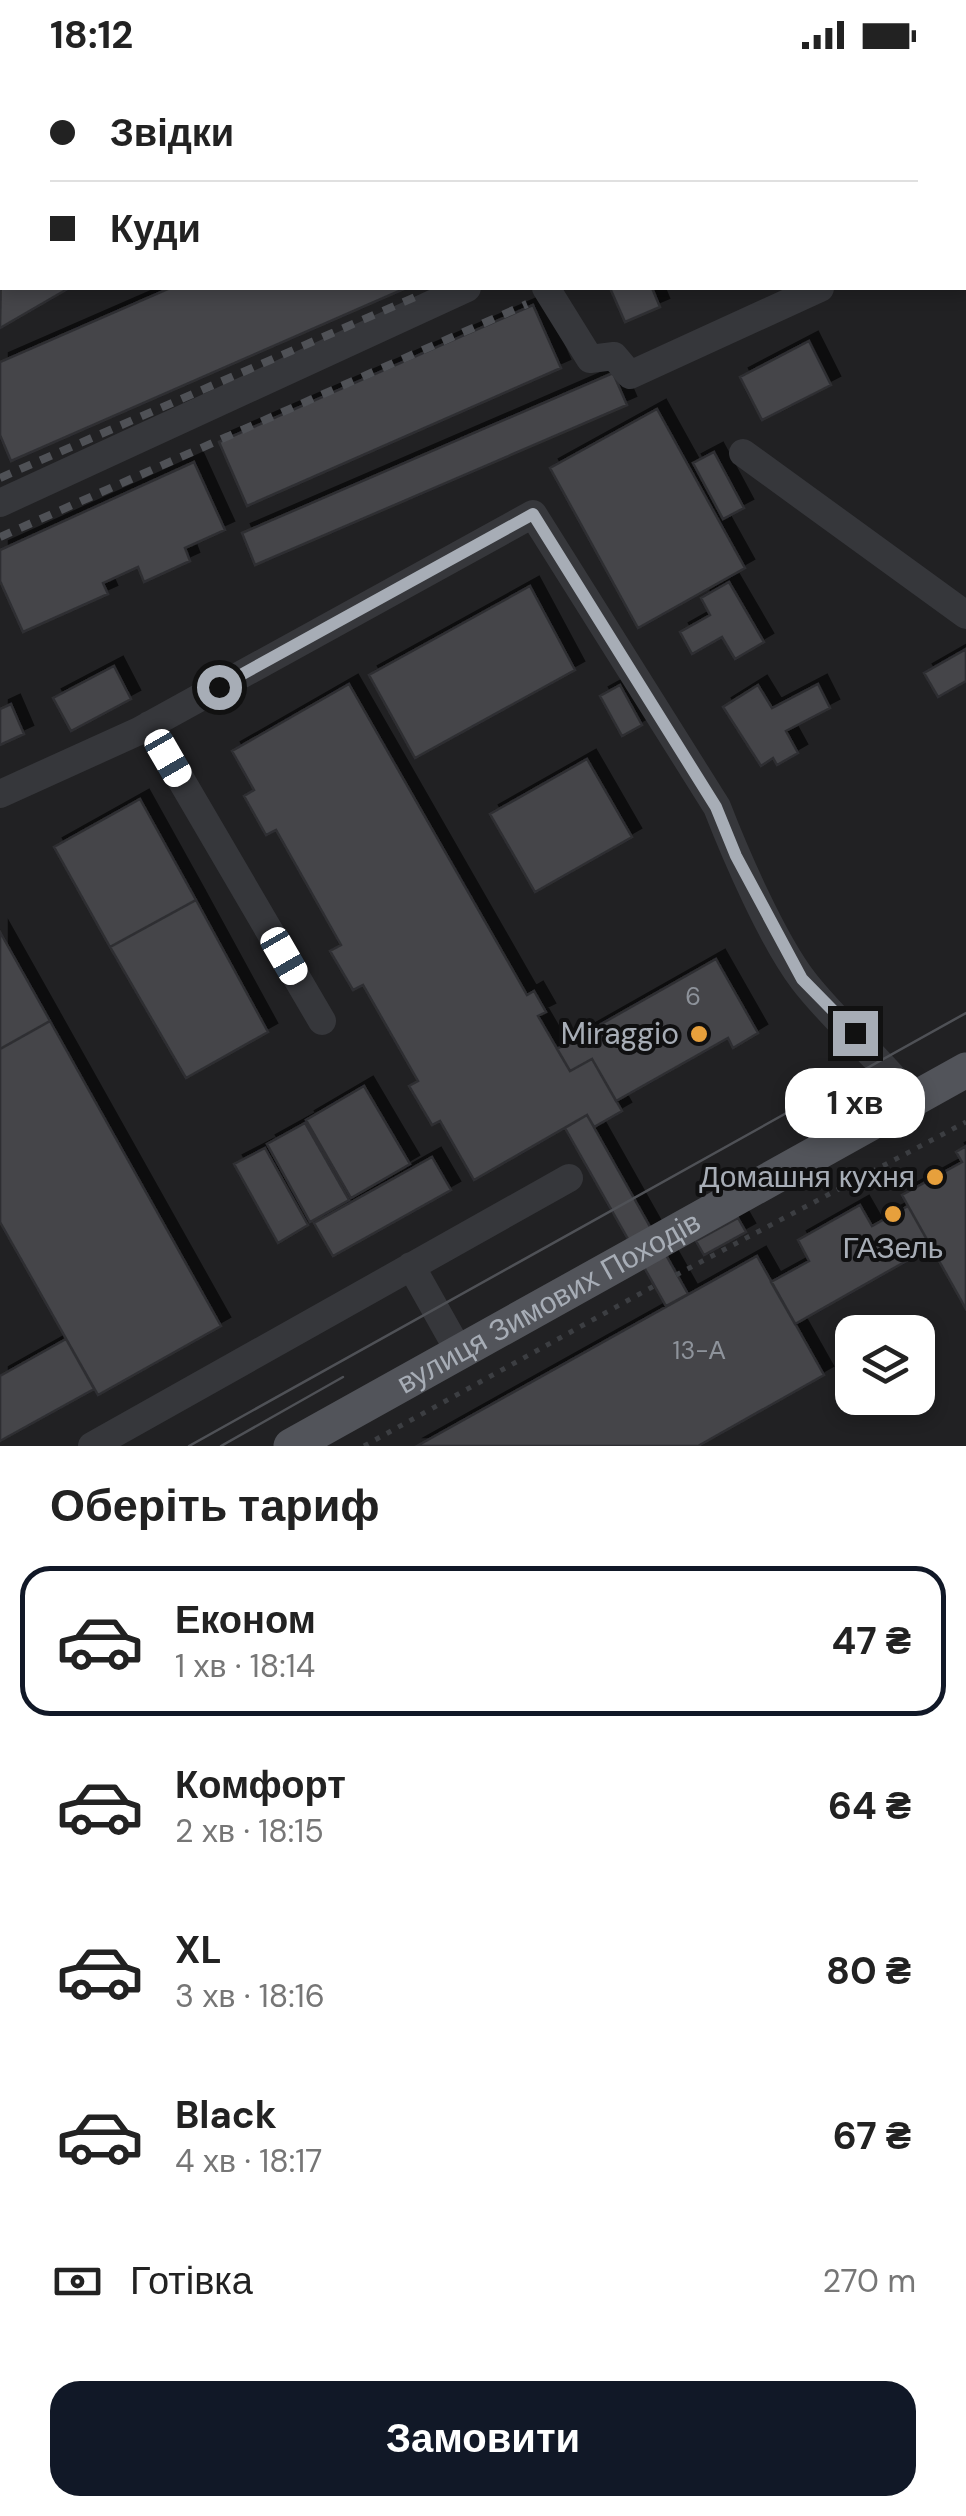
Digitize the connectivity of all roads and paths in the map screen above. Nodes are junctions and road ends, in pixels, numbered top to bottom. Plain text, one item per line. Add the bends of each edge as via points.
1 (463, 290) edge
2 (543, 290) edge
3 (816, 290) edge
4 (743, 454) dead end
5 (0, 504) edge
6 (966, 615) edge
7 (149, 725) junction
8 (0, 794) edge
9 (322, 1021) dead end
10 (966, 1070) edge
11 (912, 1100) junction
12 (966, 1122) edge
13 (569, 1178) dead end
14 (411, 1266) junction
15 (676, 1274) dead end
16 (654, 1286) dead end
17 (460, 1353) junction
18 (92, 1446) edge
19 (290, 1446) edge
20 (364, 1446) edge

1 - 5 lane
2 - 3 lane via 590,358 614,356 630,375
4 - 6 lane
7 - 8 lane
7 - 9 lane
7 - 11 lane via 533,514 716,807 802,979
10 - 11 main road, вулиця Зимових Походів
11 - 17 main road, вулиця Зимових Походів
12 - 15 path
13 - 14 lane
14 - 17 lane
14 - 18 lane
16 - 20 path
17 - 19 main road, вулиця Зимових Походів

